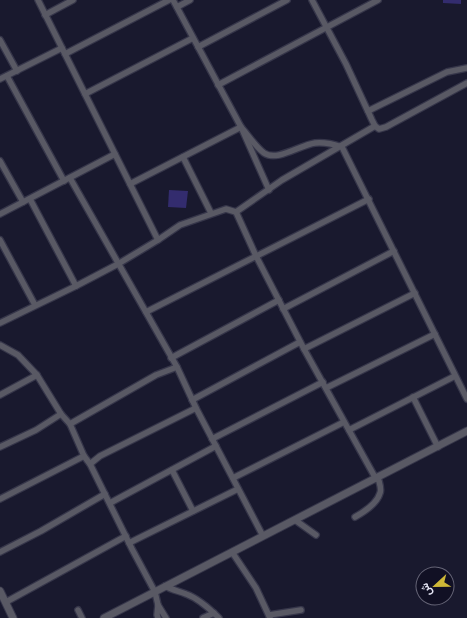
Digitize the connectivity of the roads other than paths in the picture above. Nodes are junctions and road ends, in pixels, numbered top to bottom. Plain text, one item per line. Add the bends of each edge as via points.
1 (38, 0) edge
2 (73, 0) edge
3 (169, 0) edge
4 (173, 0) edge
5 (190, 0) edge
6 (287, 0) edge
7 (312, 0) edge
8 (378, 0) edge
9 (369, 2) edge
10 (177, 7) junction
11 (45, 14) junction
12 (327, 28) junction
13 (193, 38) junction
14 (0, 40) edge
15 (198, 47) junction
16 (62, 48) junction
17 (65, 54) junction
18 (467, 68) edge
19 (16, 71) junction
20 (7, 76) junction
21 (0, 79) edge
22 (467, 83) edge
23 (218, 85) junction
24 (85, 94) junction
25 (368, 111) junction
26 (375, 126) junction
27 (241, 127) junction
28 (342, 147) junction
29 (115, 154) junction
30 (183, 157) junction
31 (0, 161) edge
32 (70, 178) junction
33 (64, 181) junction
34 (130, 184) junction
35 (269, 190) junction
36 (30, 199) junction
37 (369, 199) junction
38 (23, 202) junction
39 (236, 212) junction
40 (211, 213) junction
41 (0, 214) edge
42 (0, 240) edge
43 (158, 240) junction
44 (394, 251) junction
45 (256, 256) junction
46 (118, 264) junction
47 (76, 286) junction
48 (415, 293) junction
49 (279, 300) junction
50 (35, 305) junction
51 (283, 309) junction
52 (146, 312) junction
53 (0, 323) edge
54 (435, 334) junction
55 (300, 342) junction
56 (1, 344) edge
57 (304, 349) junction
58 (171, 358) junction
59 (177, 367) junction
60 (37, 375) junction
61 (455, 376) junction
62 (322, 382) junction
63 (326, 388) junction
64 (0, 395) edge
65 (413, 397) junction
66 (467, 399) edge
67 (192, 400) junction
68 (196, 408) junction
69 (61, 414) junction
70 (344, 422) junction
71 (70, 424) junction
72 (349, 430) junction
73 (467, 431) edge
74 (212, 438) junction
75 (216, 446) junction
76 (0, 447) edge
77 (438, 447) junction
78 (84, 456) junction
79 (90, 464) junction
80 (172, 470) junction
81 (233, 478) junction
82 (377, 478) junction
83 (238, 489) junction
84 (105, 494) junction
85 (0, 499) edge
86 (110, 503) junction
87 (193, 511) junction
88 (355, 517) dead end
89 (295, 520) junction
90 (316, 534) dead end
91 (126, 536) junction
92 (263, 536) junction
93 (129, 543) junction
94 (0, 552) edge
95 (232, 552) junction
96 (165, 586) junction
97 (0, 591) edge
98 (154, 592) junction
99 (6, 602) junction
100 (158, 605) junction
101 (78, 610) dead end
102 (301, 610) dead end
103 (214, 613) junction
104 (269, 616) edge
105 (13, 618) edge
106 (82, 618) edge
107 (104, 618) edge
108 (158, 618) edge
109 (166, 618) edge
110 (203, 618) edge
111 (219, 618) edge

1 - 11 street
2 - 11 street
3 - 17 street
4 - 10 street
5 - 10 street
6 - 15 street
7 - 12 street
8 - 9 street
9 - 12 street
10 - 13 street
11 - 16 street
12 - 23 street
12 - 25 street
13 - 15 street
13 - 24 street
14 - 19 street
15 - 23 street
16 - 17 street
16 - 19 street
17 - 24 street
18 - 25 street via 447,72
19 - 20 street
20 - 21 street
20 - 33 street
22 - 26 street via 386,128 379,129
23 - 27 street
24 - 29 street
25 - 26 street
26 - 28 street
27 - 28 street via 265,154 276,156 313,143 328,143
27 - 30 street
27 - 35 street
28 - 35 street via 282,180
28 - 37 street
29 - 32 street
29 - 34 street
30 - 34 street
30 - 40 street
31 - 38 street
32 - 33 street
32 - 46 street
33 - 36 street
34 - 43 street
35 - 39 street
36 - 38 street
36 - 47 street
37 - 44 street
37 - 45 street
38 - 41 street
39 - 40 street via 226,209
39 - 45 street
40 - 43 street via 180,225
42 - 50 street
43 - 46 street
44 - 48 street
44 - 51 street
45 - 49 street
45 - 52 street
46 - 47 street
46 - 52 street
47 - 50 street
48 - 54 street
48 - 57 street
49 - 51 street
49 - 58 street
50 - 53 street
51 - 55 street
52 - 58 street
54 - 61 street
54 - 63 street
55 - 57 street
55 - 67 street
56 - 60 street via 18,355
57 - 62 street
58 - 59 street
59 - 67 street
59 - 71 street
60 - 64 street
60 - 69 street
61 - 65 street
61 - 66 street
62 - 63 street
62 - 74 street
63 - 70 street
65 - 72 street
65 - 77 street
67 - 68 street
68 - 74 street
68 - 79 street via 100,456
69 - 71 street
69 - 76 street via 36,430
70 - 72 street
70 - 81 street
71 - 78 street
72 - 82 street
73 - 77 street
74 - 75 street
75 - 80 street
75 - 81 street
77 - 82 street
78 - 79 street
78 - 85 street
79 - 84 street
80 - 86 street
80 - 87 street
81 - 83 street
82 - 88 street via 380,492 378,497 368,509
82 - 89 street
83 - 87 street
83 - 92 street
84 - 86 street
84 - 94 street
86 - 91 street
87 - 93 street
89 - 90 street
89 - 92 street
91 - 93 street
91 - 99 street
92 - 95 street
93 - 98 street
95 - 96 street
95 - 104 street
96 - 98 street
96 - 103 street via 187,594
97 - 99 street
98 - 100 street
98 - 107 street
99 - 105 street
100 - 108 street
100 - 109 street
101 - 106 street
102 - 104 street
103 - 110 street
103 - 111 street

